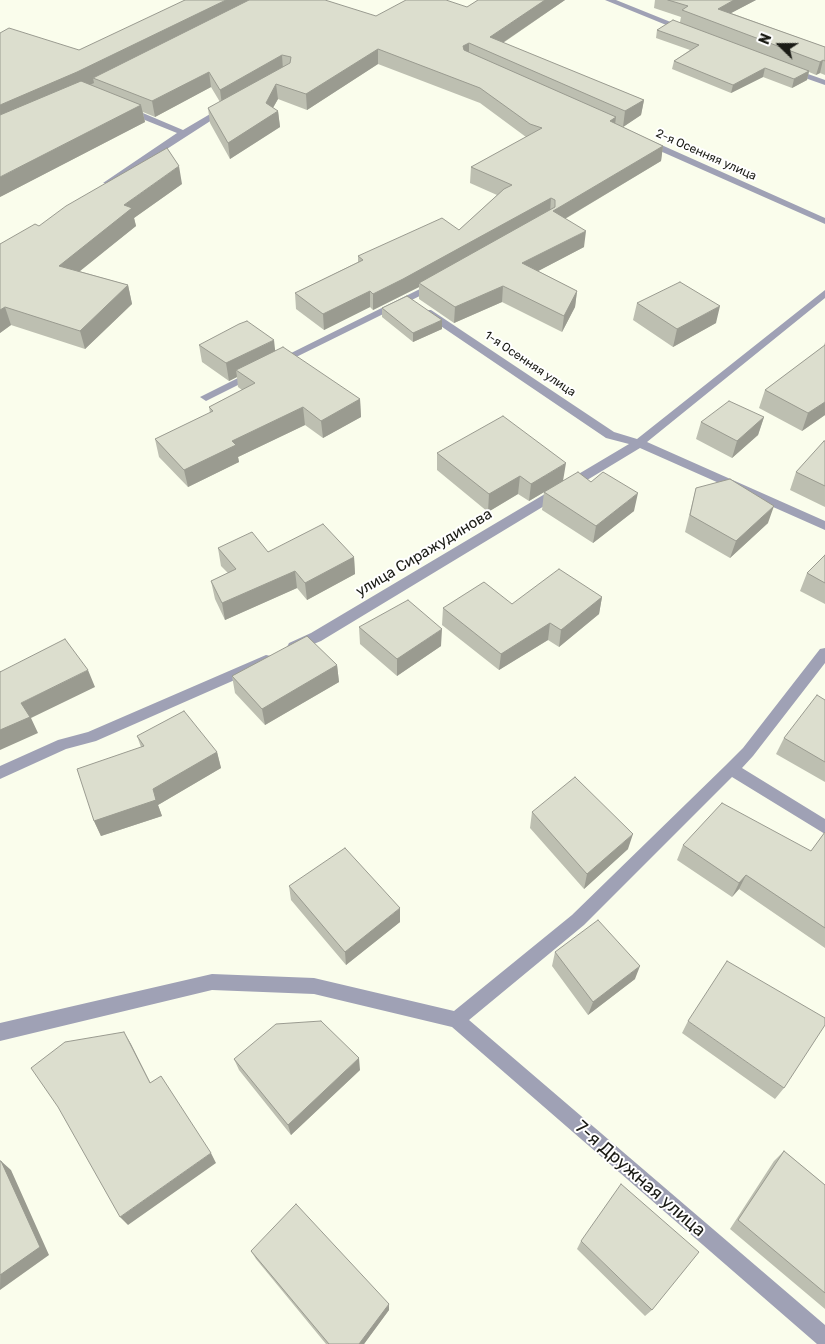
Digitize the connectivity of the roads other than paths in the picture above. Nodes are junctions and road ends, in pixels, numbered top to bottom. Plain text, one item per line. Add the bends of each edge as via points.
1 (609, 0) edge
2 (696, 33) edge
3 (779, 66) edge
4 (825, 83) edge
5 (235, 104) edge
6 (121, 107) edge
7 (183, 133) junction
8 (639, 138) edge
9 (101, 188) edge
10 (825, 221) edge
11 (442, 280) edge
12 (825, 293) edge
13 (408, 299) junction
14 (206, 397) dead end
15 (639, 443) junction
16 (825, 526) edge
17 (825, 653) edge
18 (731, 769) junction
19 (0, 773) edge
20 (825, 827) edge
21 (456, 1020) junction
22 (0, 1032) edge
23 (825, 1338) edge

1 - 2 street
3 - 4 street
5 - 7 street
6 - 7 street
7 - 9 street
8 - 10 street, 2-я Осенняя улица
11 - 13 street
12 - 15 street, улица Сиражудинова
13 - 14 street
13 - 15 street, 1-я Осенняя улица via 610,435
15 - 16 street, 1-я Осенняя улица
15 - 19 street, улица Сиражудинова via 316,637 91,737 63,744
17 - 18 street via 748,752
18 - 20 street
18 - 21 street via 578,920
21 - 22 street via 314,986 212,982
21 - 23 street, 7-я Дружная улица

